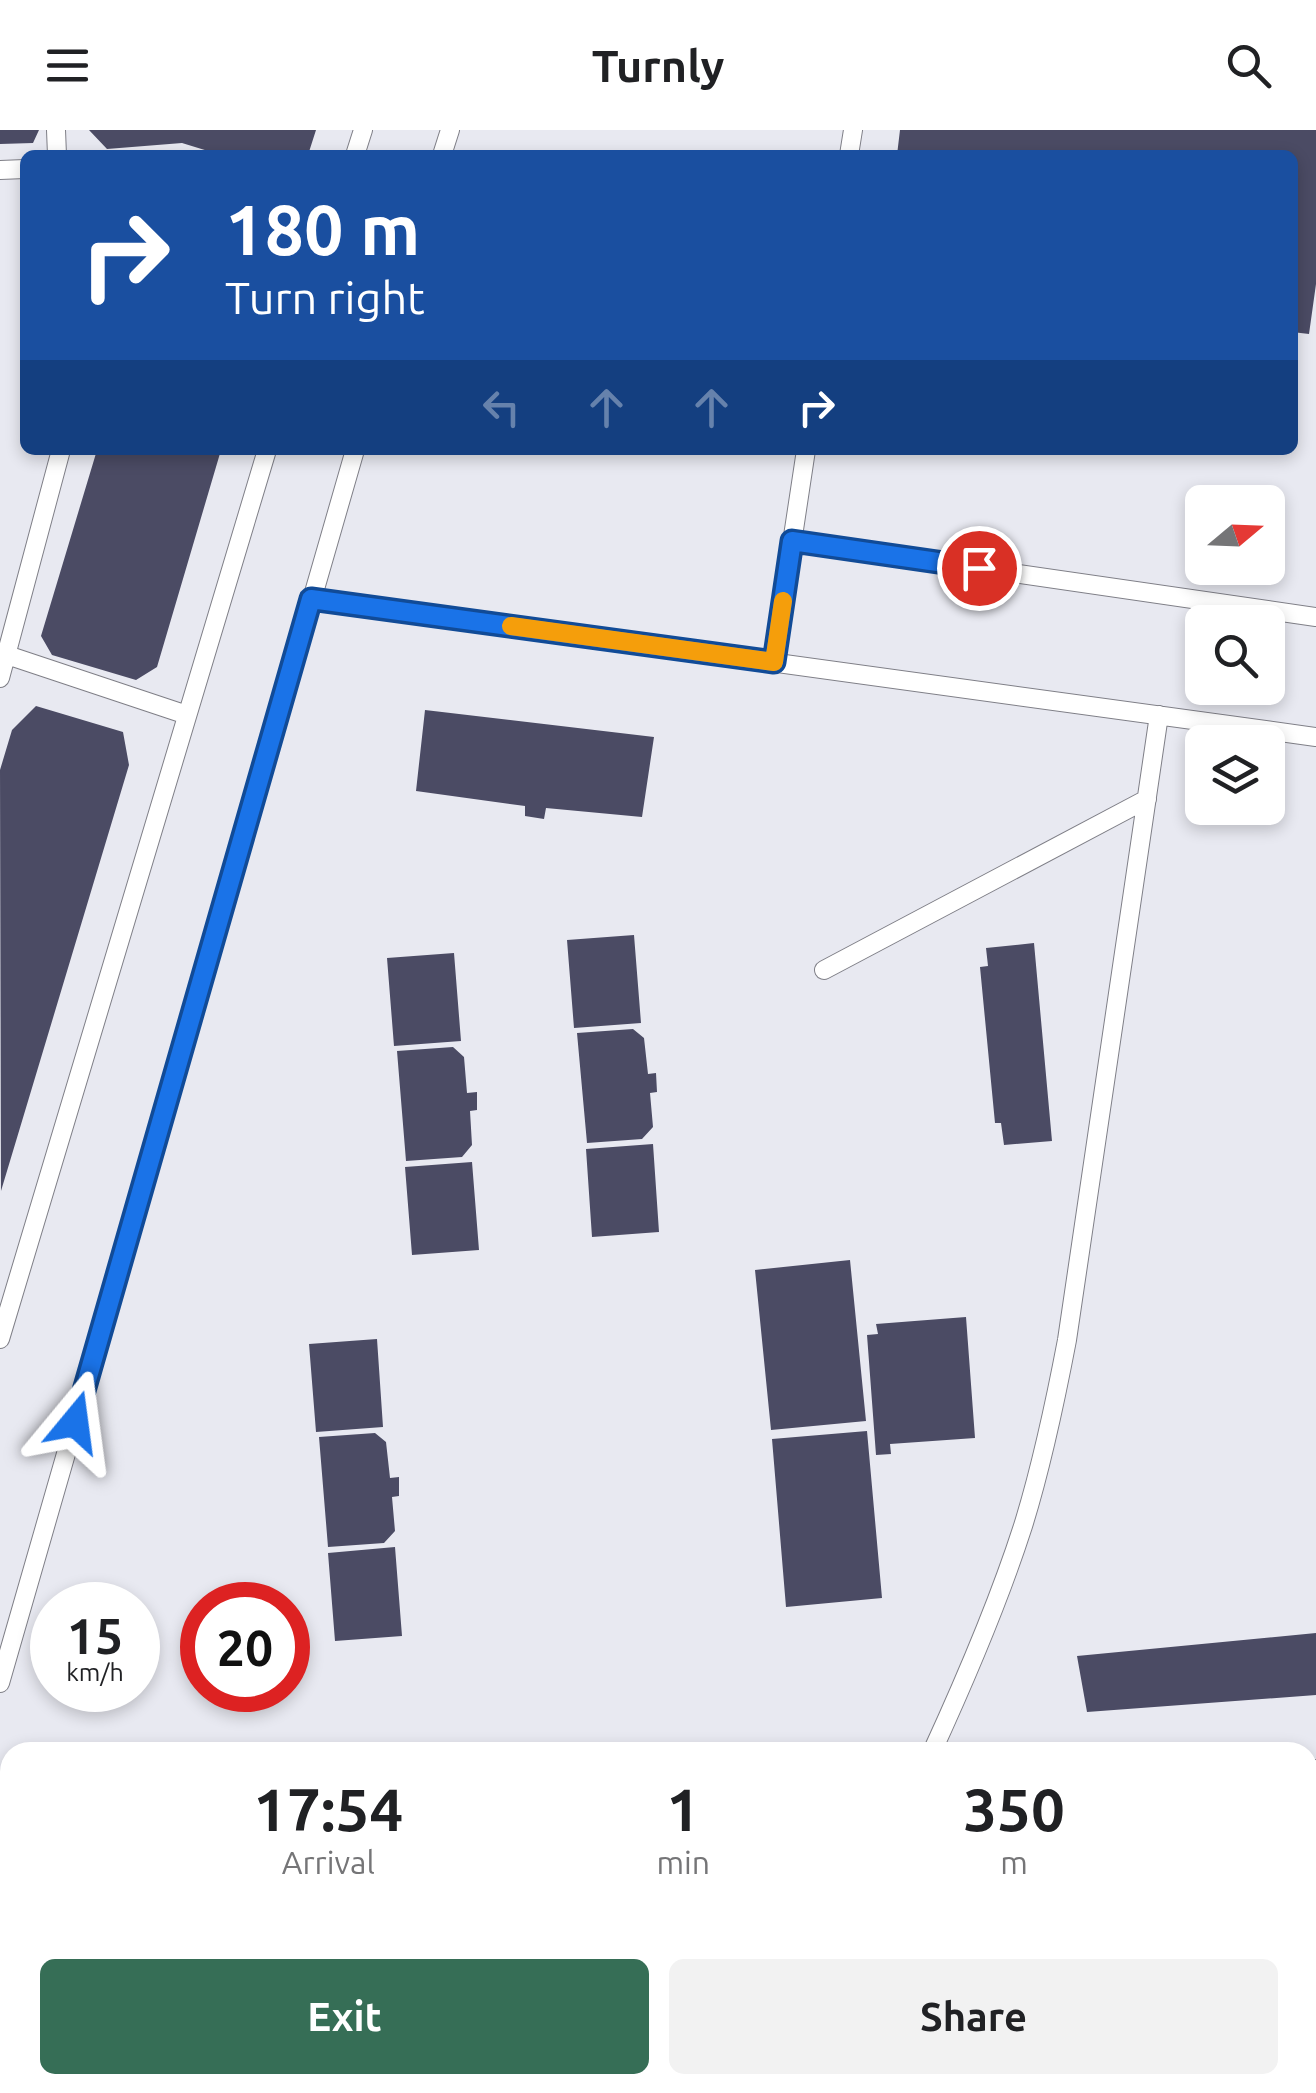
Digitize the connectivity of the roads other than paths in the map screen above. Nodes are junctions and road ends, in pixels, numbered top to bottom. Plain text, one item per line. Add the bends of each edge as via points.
1 (60, 455) edge
2 (265, 455) edge
3 (354, 455) edge
4 (805, 455) edge
5 (792, 541) junction
6 (311, 599) junction
7 (1316, 617) edge
8 (4, 654) edge
9 (774, 662) junction
10 (0, 678) edge
11 (187, 715) junction
12 (1159, 715) junction
13 (1316, 737) edge
14 (1147, 799) junction
15 (824, 970) dead end
16 (0, 1339) edge
17 (0, 1683) edge
18 (937, 1742) edge

1 - 8 lane
2 - 11 lane
3 - 6 lane
4 - 5 lane
5 - 7 lane
5 - 9 lane
6 - 9 lane
6 - 17 lane
8 - 10 lane
8 - 11 lane
9 - 12 lane
11 - 16 lane
12 - 13 lane
12 - 14 lane
14 - 15 lane
14 - 18 lane via 1067,1340 1042,1460 980,1646

